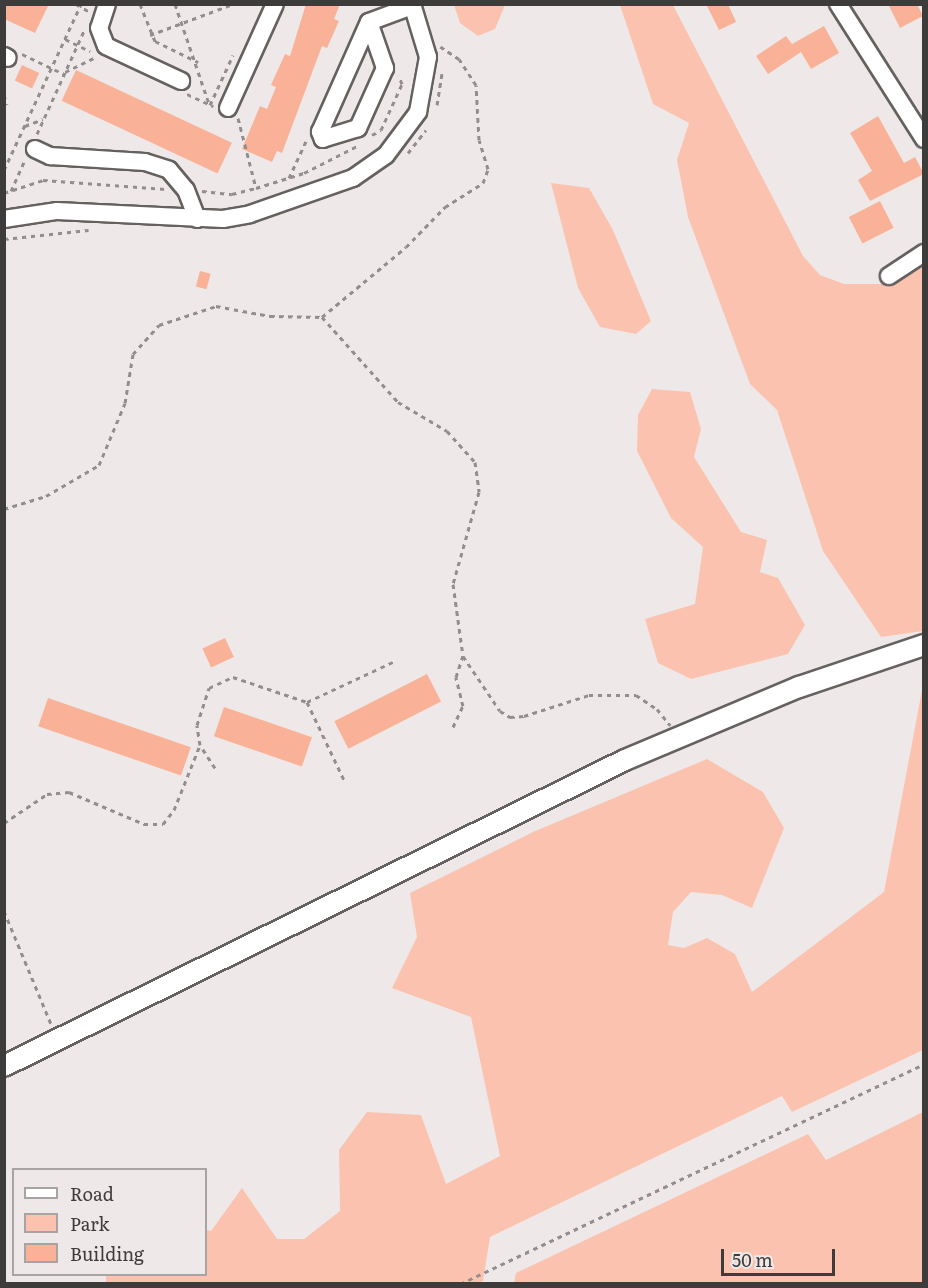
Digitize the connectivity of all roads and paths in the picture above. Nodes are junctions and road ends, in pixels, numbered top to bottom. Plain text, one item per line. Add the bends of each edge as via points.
1 (76, 4) edge
2 (96, 4) edge
3 (107, 4) edge
4 (140, 4) edge
5 (175, 4) edge
6 (233, 4) edge
7 (275, 4) edge
8 (838, 4) edge
9 (412, 5) edge
10 (80, 6) edge
11 (92, 13) junction
12 (369, 22) junction
13 (183, 23) junction
14 (150, 35) junction
15 (432, 37) junction
16 (65, 39) junction
17 (77, 45) junction
18 (442, 47) junction
19 (9, 55) edge
20 (443, 56) dead end
21 (198, 62) junction
22 (443, 67) dead end
23 (51, 68) junction
24 (64, 73) junction
25 (398, 74) dead end
26 (178, 85) joint
27 (4, 95) edge
28 (208, 104) junction
29 (7, 105) dead end
30 (436, 108) dead end
31 (226, 110) junction
32 (44, 119) junction
33 (25, 126) junction
34 (428, 126) dead end
35 (924, 139) edge
36 (33, 146) junction
37 (404, 158) dead end
38 (4, 170) edge
39 (256, 188) junction
40 (186, 190) junction
41 (10, 191) junction
42 (4, 193) edge
43 (4, 219) edge
44 (196, 219) junction
45 (93, 230) dead end
46 (4, 239) edge
47 (924, 253) edge
48 (889, 276) dead end
49 (322, 316) junction
50 (4, 508) edge
51 (924, 645) edge
52 (463, 656) junction
53 (395, 661) dead end
54 (307, 702) junction
55 (453, 727) dead end
56 (679, 737) junction
57 (200, 745) junction
58 (215, 768) dead end
59 (344, 780) dead end
60 (4, 823) edge
61 (4, 911) edge
62 (58, 1039) junction
63 (924, 1064) edge
64 (4, 1066) edge
65 (460, 1284) edge

1 - 10 path
2 - 11 path
3 - 26 street via 99,28 106,46
4 - 14 path
5 - 13 path
6 - 13 path
7 - 31 street
8 - 35 street
9 - 12 street
9 - 15 street
10 - 11 path
10 - 16 path
11 - 17 path
12 - 12 street via 320,132 323,140 358,128 386,68
13 - 14 path
13 - 21 path
14 - 21 path via 160,45
15 - 18 path
15 - 18 path
15 - 44 street via 418,111 386,155 353,178 250,214
16 - 17 path
16 - 23 path
17 - 24 path
17 - 24 path via 101,56
18 - 20 path
18 - 49 path via 459,59 476,85 479,140 488,169 483,183 444,207 406,247
19 - 23 path
21 - 28 path
22 - 30 path
23 - 24 path
23 - 33 path
24 - 32 path
25 - 39 path via 402,84 381,130 344,155
26 - 28 path
27 - 29 path
28 - 31 path
31 - 39 path via 238,118
32 - 33 path
32 - 36 path
33 - 38 path
34 - 37 path
36 - 40 street via 50,156 157,165 180,179
36 - 41 path
39 - 40 path via 232,194
40 - 41 path via 43,180
40 - 44 street
41 - 42 path
43 - 44 street via 57,211
45 - 46 path
47 - 48 street
49 - 50 path via 270,316 216,306 159,326 133,354 125,403 99,465 46,496
49 - 52 path via 398,402 447,431 475,462 479,492 453,584
51 - 56 main road via 799,687
52 - 55 path via 456,677 463,706
52 - 56 path via 500,711 510,717 589,694 636,695 657,709
53 - 54 path
54 - 57 path via 233,677 209,688 197,725
54 - 59 path
56 - 62 main road
57 - 58 path
57 - 60 path via 174,810 163,824 144,824 69,792 47,794
61 - 62 path
62 - 64 main road
63 - 65 path

